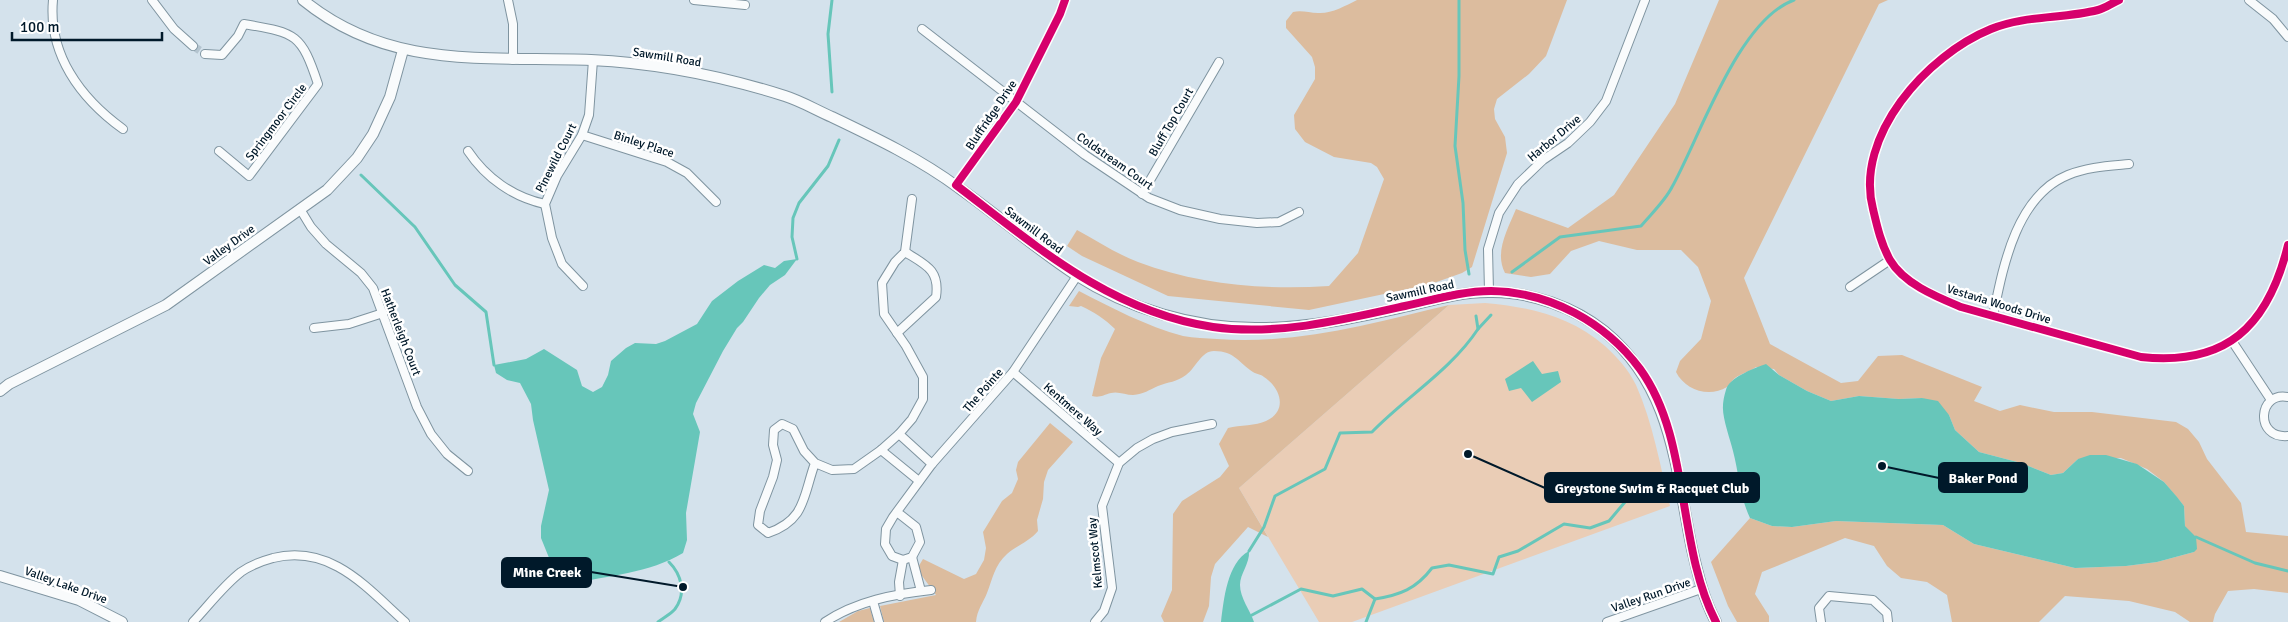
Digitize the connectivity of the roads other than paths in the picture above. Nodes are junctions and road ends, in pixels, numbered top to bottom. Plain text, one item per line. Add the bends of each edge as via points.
1 (53, 0) edge
2 (152, 0) edge
3 (303, 0) edge
4 (508, 0) edge
5 (694, 0) edge
6 (1064, 0) edge
7 (1644, 0) edge
8 (2119, 0) edge
9 (2250, 0) edge
10 (745, 5) dead end
11 (922, 29) dead end
12 (2288, 36) edge
13 (193, 46) tunnel mouth
14 (403, 50) junction
15 (205, 54) dead end
16 (512, 60) junction
17 (593, 60) junction
18 (1219, 62) dead end
19 (1016, 102) junction
20 (123, 129) dead end
21 (582, 136) junction
22 (219, 151) dead end
23 (468, 151) dead end
24 (2128, 164) dead end
25 (956, 185) junction
26 (1142, 194) junction
27 (912, 199) dead end
28 (716, 202) dead end
29 (545, 204) junction
30 (300, 209) junction
31 (1299, 212) dead end
32 (2288, 245) edge
33 (905, 252) junction
34 (1890, 260) junction
35 (1077, 276) junction
36 (583, 286) dead end
37 (1850, 288) dead end
38 (1489, 291) junction
39 (383, 313) junction
40 (1993, 316) junction
41 (314, 328) dead end
42 (897, 333) junction
43 (2232, 341) junction
44 (1013, 372) junction
45 (0, 392) edge
46 (2288, 396) edge
47 (2271, 400) junction
48 (1212, 424) dead end
49 (899, 434) junction
50 (2288, 436) edge
51 (881, 450) junction
52 (815, 463) junction
53 (1119, 463) junction
54 (932, 464) junction
55 (468, 471) dead end
56 (919, 481) junction
57 (897, 512) junction
58 (912, 558) junction
59 (903, 560) junction
60 (0, 576) edge
61 (1701, 589) junction
62 (931, 590) dead end
63 (921, 591) junction
64 (900, 596) junction
65 (873, 601) junction
66 (122, 622) edge
67 (193, 622) edge
68 (404, 622) edge
69 (825, 622) edge
70 (880, 622) edge
71 (1095, 622) edge
72 (1608, 622) edge
73 (1716, 622) edge
74 (1821, 622) edge
75 (1888, 622) edge

1 - 20 street via 51,16 57,48 66,67 85,95
2 - 13 street via 174,29
3 - 14 street, Sawmill Road via 354,33
4 - 16 street via 513,24
5 - 10 street
6 - 19 street, Bluffridge Drive via 1056,23
7 - 38 street, Harbor Drive via 1606,101 1584,128 1518,184 1499,213 1488,249
8 - 34 street, Vestavia Woods Drive via 2100,9 2018,21 1990,29 1968,41 1918,80 1880,137 1872,168 1870,199 1879,236
9 - 12 street
11 - 19 street, Coldstream Court
14 - 16 street, Sawmill Road
14 - 30 street, Valley Drive via 384,112 357,158 327,190
15 - 22 street, Springmoor Circle via 222,55 244,24 288,33 303,46 318,84 249,176
16 - 17 street, Sawmill Road
17 - 21 street, Pinewild Court via 589,114
17 - 25 street, Sawmill Road via 655,66 727,80 789,98 868,134
18 - 26 street, Bluff Top Court
19 - 25 street, Bluffridge Drive
19 - 26 street, Coldstream Court
21 - 28 street, Binley Place via 667,162 687,173
21 - 29 street, Pinewild Court via 557,176
23 - 29 street via 478,166 494,180 523,198
24 - 40 street via 2088,169 2047,186 2028,209 2016,234
25 - 35 street, Sawmill Road
26 - 31 street, Coldstream Court via 1180,210 1229,220 1279,222
27 - 33 street
29 - 36 street, Pinewild Court via 552,238 562,264
30 - 39 street, Hatherleigh Court via 326,244 361,273 373,288
30 - 45 street, Valley Drive via 166,305 9,384
32 - 43 street, Vestavia Woods Drive via 2273,290 2247,330
33 - 42 street via 882,284 884,314
33 - 42 street via 929,267 938,283 936,297
34 - 37 street
34 - 40 street, Vestavia Woods Drive via 1933,296
35 - 38 street, Sawmill Road via 1109,294 1161,314 1213,327 1286,328
35 - 44 street, The Pointe
38 - 61 street, Sawmill Road via 1537,298 1584,317 1616,342 1642,372 1663,412
39 - 41 street via 348,324
39 - 55 street, Hatherleigh Court via 417,408 447,454
40 - 43 street, Vestavia Woods Drive via 2141,357 2168,360 2215,350
42 - 49 street via 923,377 923,399
43 - 47 street
44 - 53 street, Kentmere Way
44 - 54 street, The Pointe
46 - 47 street
47 - 50 street via 2264,411 2265,424 2274,434
48 - 53 street, Kelmscot Way via 1153,439
49 - 51 street
49 - 54 street
51 - 52 street via 854,469 832,470
51 - 56 street
52 - 52 street via 800,509 784,527 768,533 762,529 758,525 760,511 777,460 772,444 774,430 782,424 793,429 804,451
53 - 71 street, Kelmscot Way via 1102,506 1112,588 1104,612
54 - 56 street, The Pointe
56 - 57 street, The Pointe
57 - 58 street via 916,527 920,542
57 - 59 street, The Pointe via 886,529 885,544 892,556
58 - 59 street
58 - 63 street
59 - 64 street
60 - 66 street, Valley Lake Drive via 79,600
61 - 72 street, Valley Run Drive
61 - 73 street, Sawmill Road
62 - 63 street
63 - 64 street
64 - 65 street
65 - 69 street via 844,610
65 - 70 street
67 - 68 street via 243,571 259,562 287,555 305,555 346,570
74 - 75 street via 1819,608 1829,596 1874,600 1887,613

